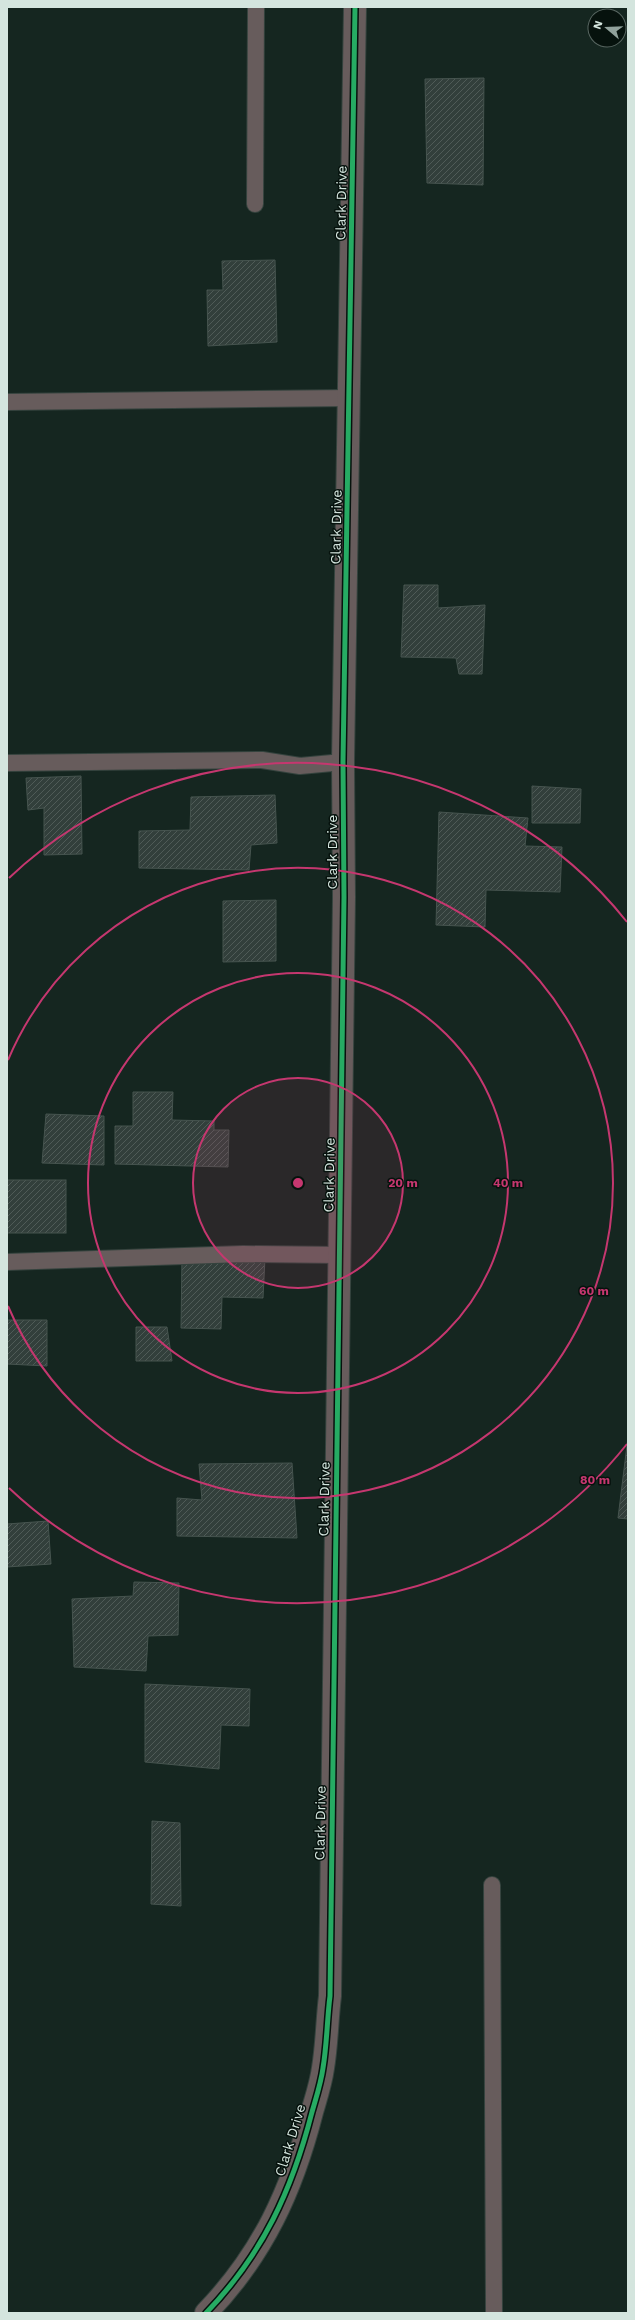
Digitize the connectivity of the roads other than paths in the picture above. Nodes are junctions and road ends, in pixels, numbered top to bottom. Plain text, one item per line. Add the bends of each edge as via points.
1 (256, 7) edge
2 (355, 7) edge
3 (255, 204) dead end
4 (350, 398) junction
5 (7, 402) edge
6 (343, 762) junction
7 (7, 763) edge
8 (340, 1255) junction
9 (7, 1262) edge
10 (492, 1885) dead end
11 (206, 2313) edge
12 (494, 2313) edge

1 - 3 lane
2 - 4 street, Clark Drive
4 - 5 lane
4 - 6 street, Clark Drive
6 - 7 lane via 300,766 262,760
6 - 8 street, Clark Drive
8 - 9 lane via 243,1254
8 - 11 street, Clark Drive via 330,1996 323,2068 300,2158 281,2204 242,2271
10 - 12 lane

